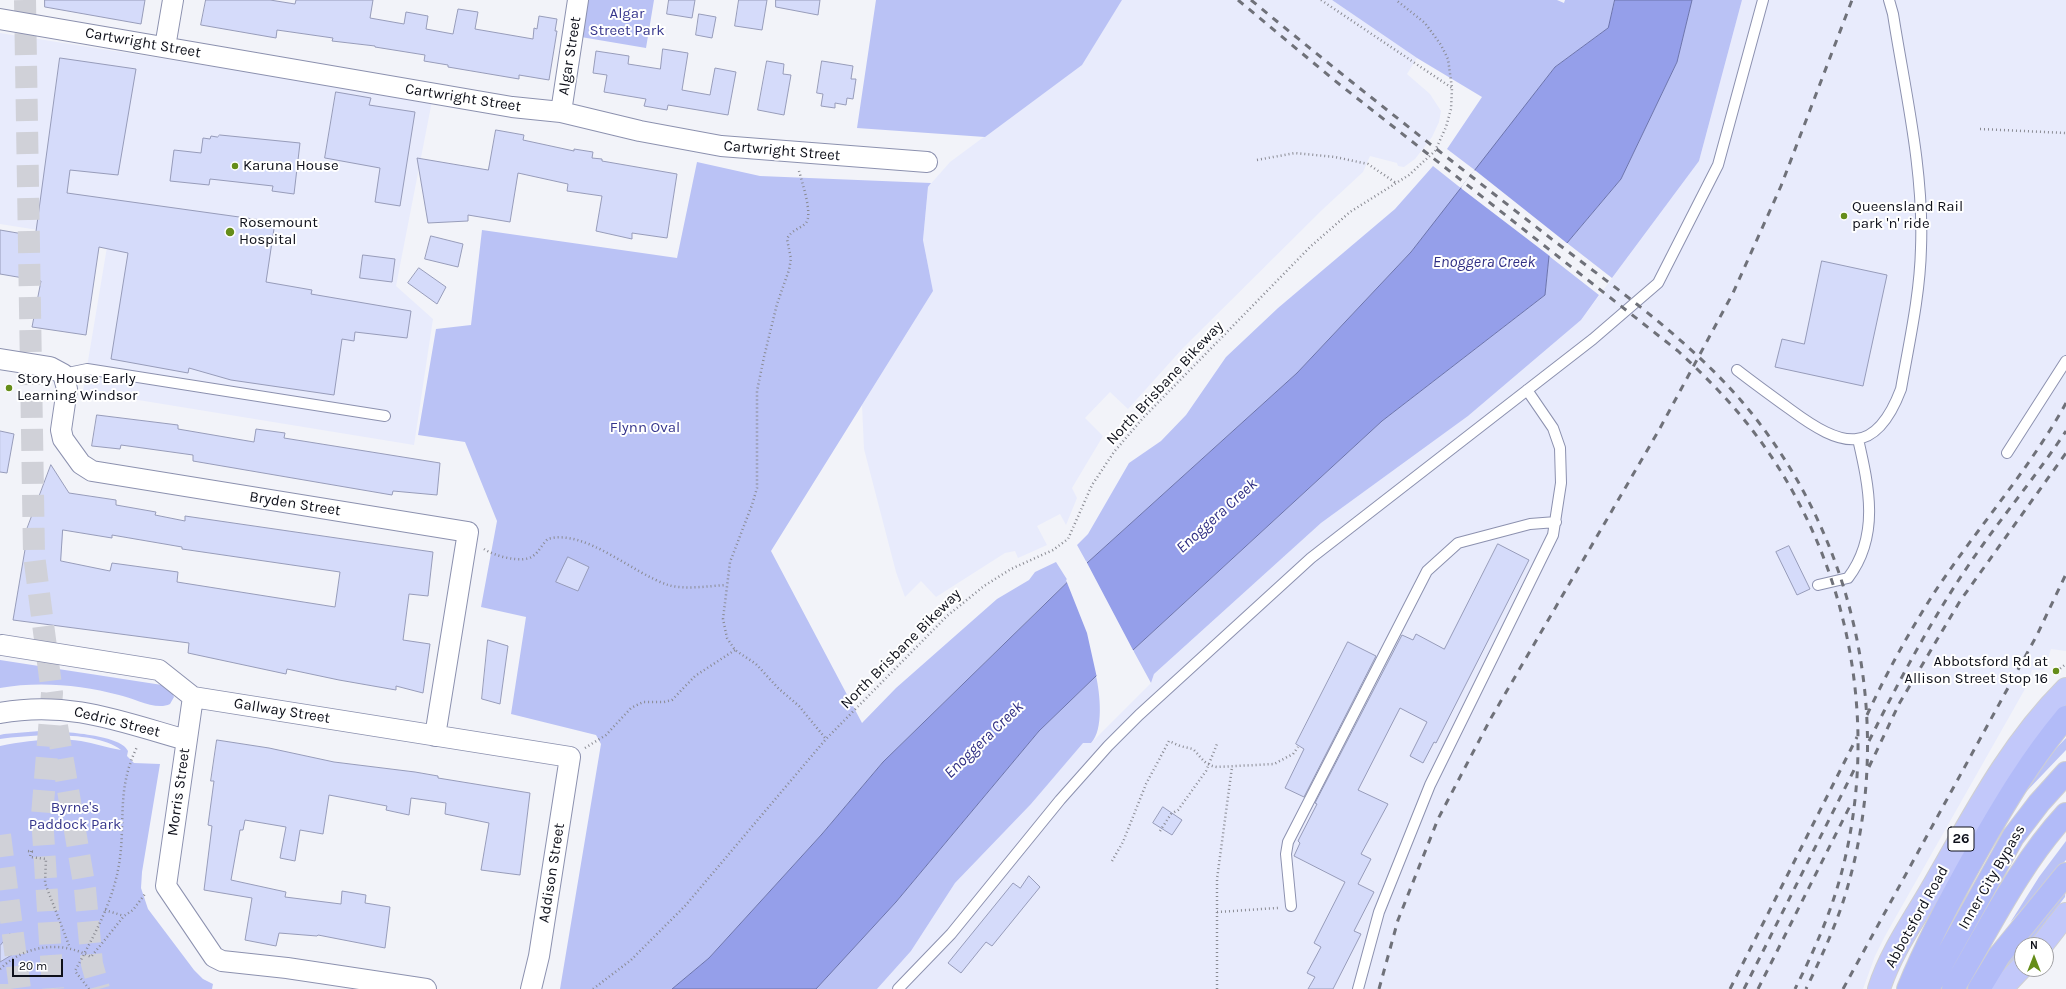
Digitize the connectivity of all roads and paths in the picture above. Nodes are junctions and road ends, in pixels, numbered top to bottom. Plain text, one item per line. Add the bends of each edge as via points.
1 (173, 0) edge
2 (578, 0) edge
3 (1321, 0) edge
4 (1396, 0) edge
5 (1763, 0) edge
6 (1889, 0) edge
7 (0, 19) edge
8 (165, 47) junction
9 (1452, 88) junction
10 (560, 112) junction
11 (1980, 129) dead end
12 (2066, 133) edge
13 (1257, 160) dead end
14 (927, 162) dead end
15 (798, 167) dead end
16 (1396, 183) junction
17 (0, 359) edge
18 (2066, 361) edge
19 (1737, 370) dead end
20 (63, 374) junction
21 (1527, 390) junction
22 (385, 416) dead end
23 (1858, 439) junction
24 (2007, 453) dead end
25 (1556, 522) junction
26 (468, 532) junction
27 (726, 585) junction
28 (1818, 585) dead end
29 (2, 645) dead end
30 (735, 650) junction
31 (2066, 689) edge
32 (194, 697) junction
33 (0, 713) edge
34 (2066, 717) edge
35 (435, 736) junction
36 (826, 739) junction
37 (186, 740) junction
38 (1216, 744) dead end
39 (137, 747) dead end
40 (1298, 747) dead end
41 (575, 754) junction
42 (1209, 766) junction
43 (1232, 767) junction
44 (2066, 773) edge
45 (2066, 814) edge
46 (1160, 831) dead end
47 (31, 851) dead end
48 (1112, 861) dead end
49 (2066, 874) edge
50 (145, 894) dead end
51 (1291, 906) joint
52 (106, 910) junction
53 (1217, 912) junction
54 (2066, 914) edge
55 (124, 916) junction
56 (2048, 937) edge
57 (71, 948) junction
58 (84, 953) junction
59 (0, 969) edge
60 (2014, 973) edge
61 (1987, 988) edge
62 (89, 989) edge
63 (426, 989) edge
64 (531, 989) edge
65 (592, 989) edge
66 (898, 989) edge
67 (1217, 989) edge
68 (1358, 989) edge
69 (1878, 989) edge
70 (1908, 989) edge
71 (1928, 989) edge
72 (1953, 989) edge

1 - 8 street
2 - 10 street, Algar Street
3 - 9 path
4 - 9 path, North Brisbane Bikeway via 1425,23 1435,35 1448,59
5 - 21 lane via 1718,165 1658,283 1593,339
6 - 23 lane via 1919,176 1922,248 1920,278 1901,389 1895,406 1880,427 1869,436
7 - 8 street, Cartwright Street
8 - 10 street, Cartwright Street via 505,105
9 - 16 path, North Brisbane Bikeway via 1449,118 1435,151 1420,167
10 - 14 street, Cartwright Street via 640,131 721,146
11 - 12 path
13 - 16 path via 1295,152 1335,157 1368,164
15 - 27 path via 808,216 804,224 787,239 791,259 789,270 777,304 757,391 757,488 730,562
16 - 36 path, North Brisbane Bikeway via 1361,204 1324,234 1143,418 1114,452 1092,485 1068,539 1054,550 997,578 963,602
17 - 20 street via 50,367
18 - 24 lane
19 - 23 lane via 1816,428 1842,439
20 - 22 lane via 87,369
20 - 26 street, Bryden Street via 67,389 62,439 82,464 92,471
21 - 25 lane via 1553,428 1560,448 1561,484
21 - 66 lane via 1311,558 1139,715 1060,800 951,934
23 - 28 lane via 1870,502 1869,529 1863,554 1848,578
25 - 51 lane via 1530,524 1458,543 1427,571 1288,842 1286,854
25 - 68 lane via 1551,544 1430,785 1379,912
26 - 27 path via 477,544 499,557 528,558 548,539 566,538 602,551 670,586
26 - 35 street
27 - 30 path via 724,625 727,638
29 - 32 street, Gallway Street via 159,670
30 - 36 path via 756,664 799,706
30 - 41 path via 696,676 672,700 639,703 631,708 606,735
31 - 69 highway, Abbotsford Road / 26 via 2034,722 1986,794 1902,941
32 - 35 street, Gallway Street
32 - 37 street, Morris Street
33 - 37 street, Cedric Street via 36,709 77,710
34 - 70 highway via 2031,762 2009,796 1934,929
35 - 41 street, Gallway Street
36 - 65 path, North Brisbane Bikeway via 685,906 630,960
37 - 63 street, Morris Street via 166,886 218,960
38 - 42 path
39 - 52 path via 124,781 118,869
40 - 43 path via 1293,754 1274,764
41 - 64 street, Addison Street
42 - 43 path
42 - 46 path
42 - 48 path via 1193,749 1170,741 1146,784 1123,842
43 - 53 path via 1218,873
44 - 71 highway, Inner City Bypass via 2013,837
45 - 72 highway, Inner City Bypass via 2014,884
47 - 57 path via 30,857 46,860 45,883
49 - 61 highway via 2004,950
50 - 55 path
51 - 53 path
52 - 55 path
52 - 58 path
53 - 67 path
54 - 56 highway
55 - 58 path via 91,957
57 - 58 path
57 - 59 path via 44,947 31,950 18,955
58 - 62 path via 75,970
60 - 61 highway

